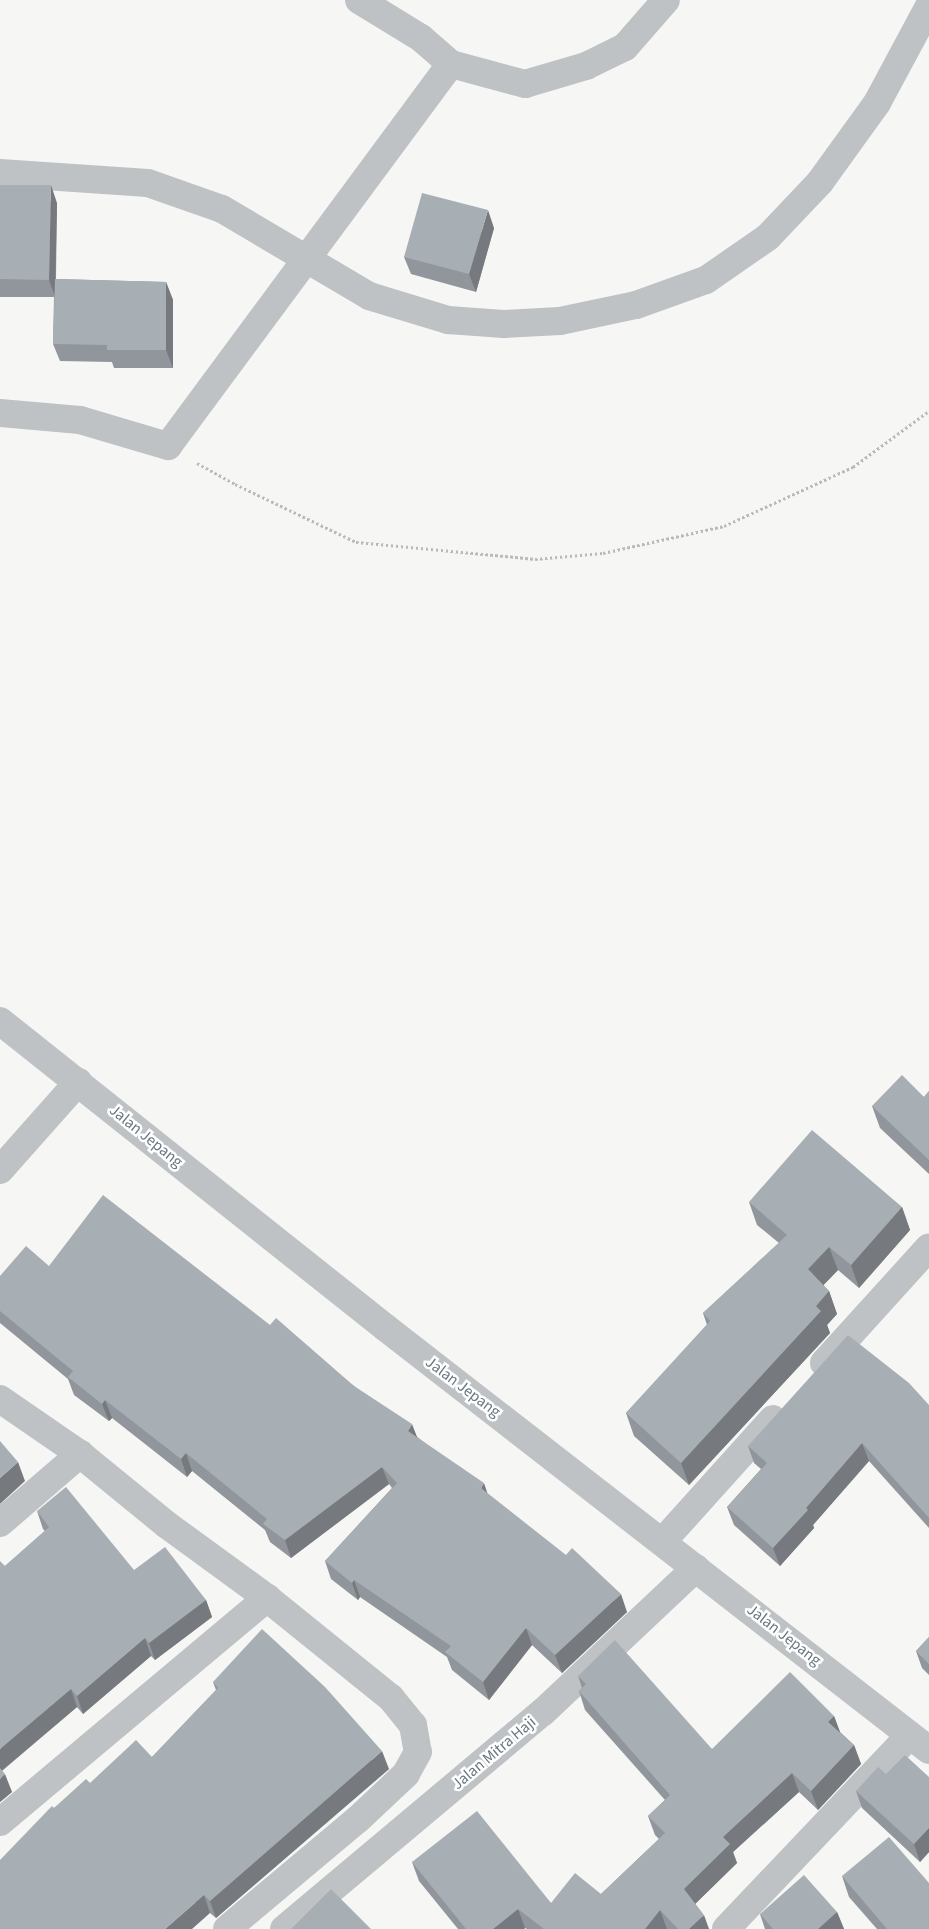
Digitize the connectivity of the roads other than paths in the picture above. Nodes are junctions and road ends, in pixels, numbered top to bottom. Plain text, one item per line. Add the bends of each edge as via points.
1 (359, 0) edge
2 (666, 0) edge
3 (924, 0) edge
4 (929, 5) edge
5 (451, 64) junction
6 (0, 173) edge
7 (307, 256) junction
8 (0, 413) edge
9 (0, 1021) edge
10 (78, 1082) junction
11 (0, 1170) edge
12 (929, 1247) edge
13 (810, 1379) edge
14 (0, 1399) edge
15 (790, 1401) edge
16 (80, 1454) junction
17 (0, 1523) edge
18 (663, 1541) junction
19 (696, 1568) junction
20 (267, 1598) junction
21 (920, 1743) edge
22 (0, 1822) edge
23 (227, 1929) edge
24 (284, 1929) edge
25 (726, 1929) edge

1 - 5 street via 421,38
2 - 5 street via 625,47 586,66 525,84
3 - 4 street
4 - 7 street via 877,103 820,182 768,237 706,280 636,305 560,321 504,324 448,320 369,296
5 - 7 street
6 - 7 street via 148,183 222,209
7 - 8 street via 168,446 80,420
9 - 10 street, Jalan Jepang
10 - 11 street
10 - 18 street, Jalan Jepang via 386,1328
12 - 13 street
14 - 16 street
15 - 18 street
16 - 17 street
16 - 20 street via 167,1525
18 - 19 street, Jalan Jepang
19 - 21 street, Jalan Jepang
19 - 24 street, Jalan Mitra Haji via 543,1712
20 - 22 street
20 - 23 street via 391,1698 413,1725 418,1752 406,1774 358,1819
21 - 25 street

